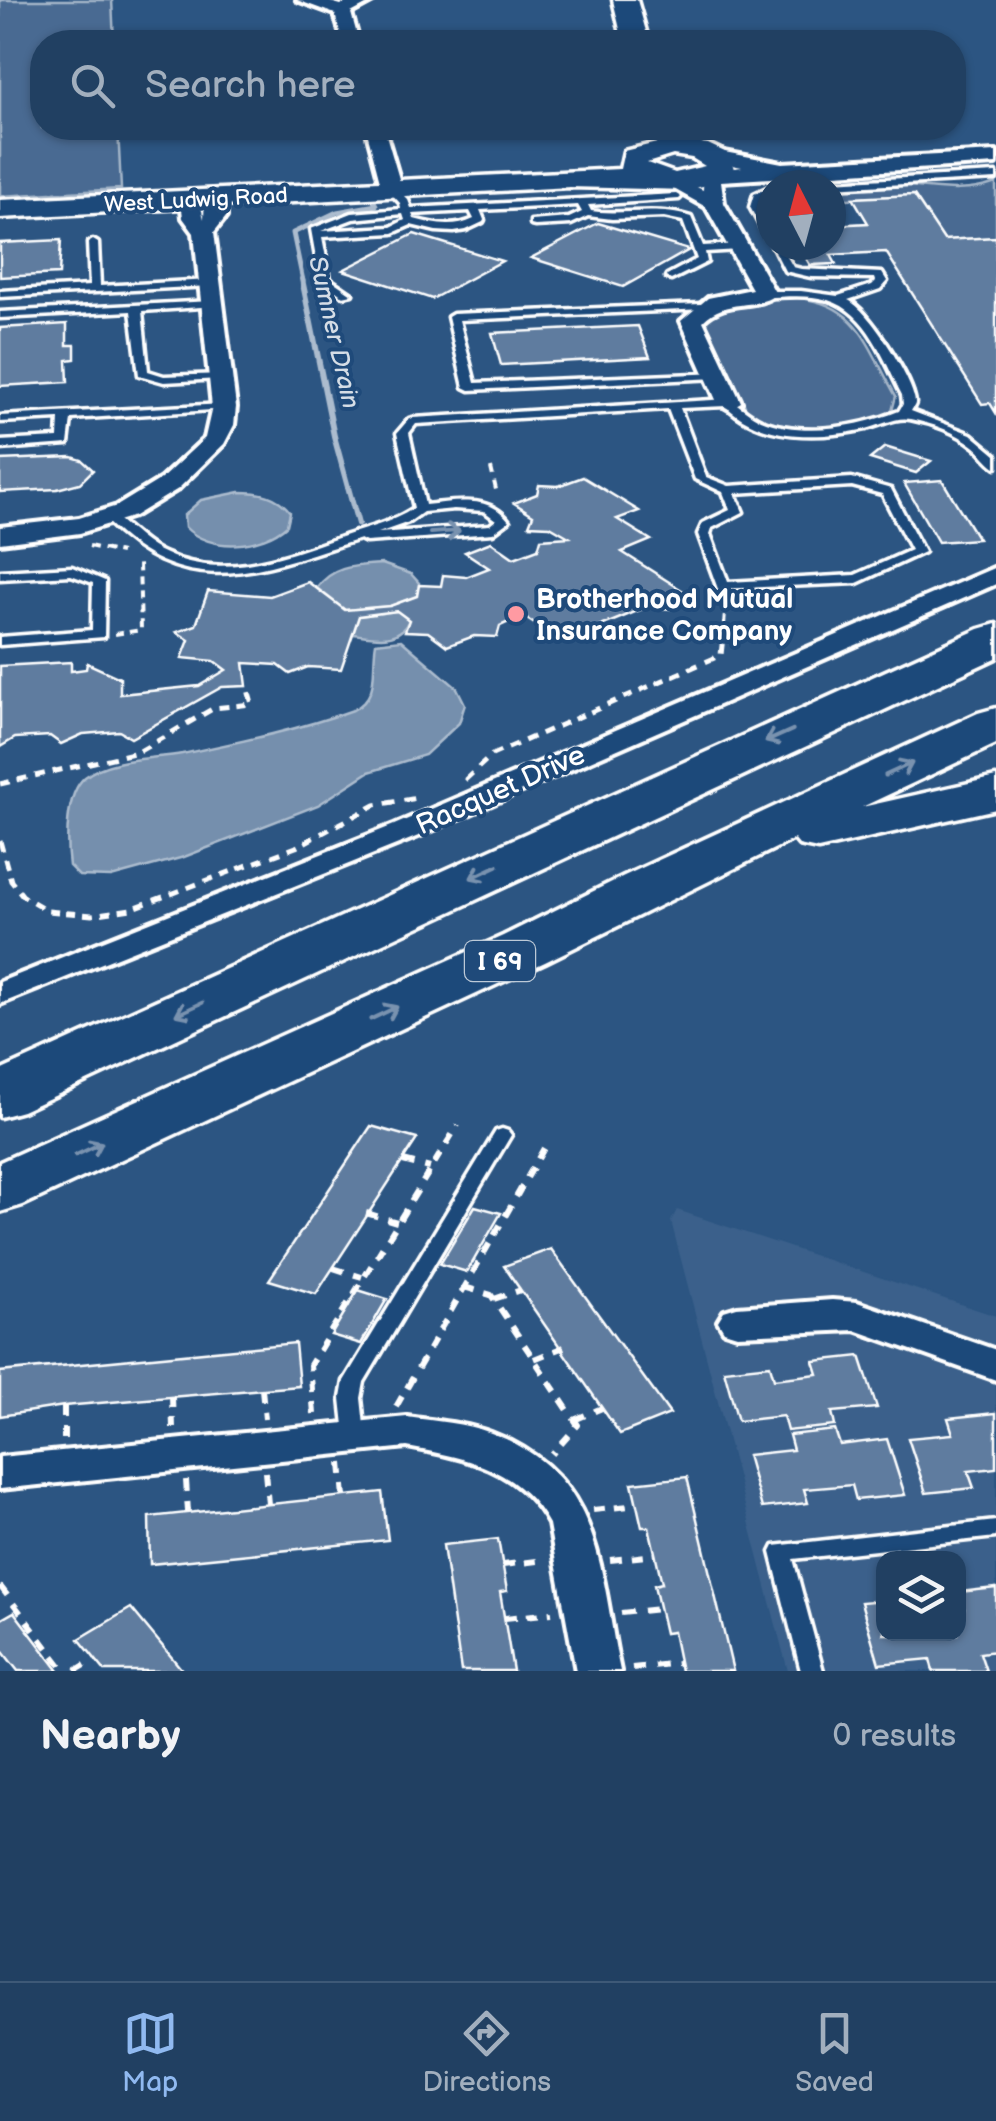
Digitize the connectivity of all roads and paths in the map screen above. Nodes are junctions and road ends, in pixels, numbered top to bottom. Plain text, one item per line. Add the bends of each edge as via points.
1 (305, 0) edge
2 (367, 0) edge
3 (625, 0) edge
4 (342, 11) junction
5 (347, 30) edge
6 (633, 30) edge
7 (379, 140) edge
8 (996, 158) edge
9 (661, 160) edge
10 (962, 160) junction
11 (709, 171) junction
12 (996, 176) edge
13 (976, 177) junction
14 (846, 184) edge
15 (579, 198) junction
16 (203, 199) junction
17 (403, 207) junction
18 (474, 208) junction
19 (0, 209) edge
20 (535, 223) dead end
21 (314, 234) junction
22 (92, 243) dead end
23 (740, 247) junction
24 (701, 249) junction
25 (784, 260) edge
26 (671, 277) dead end
27 (94, 289) junction
28 (211, 293) junction
29 (0, 294) edge
30 (347, 294) dead end
31 (765, 294) junction
32 (836, 300) junction
33 (701, 307) junction
34 (136, 308) junction
35 (0, 315) edge
36 (716, 374) junction
37 (220, 376) junction
38 (729, 402) junction
39 (224, 406) junction
40 (673, 406) junction
41 (904, 413) junction
42 (65, 415) junction
43 (0, 419) edge
44 (0, 445) edge
45 (996, 463) edge
46 (728, 490) junction
47 (420, 510) junction
48 (111, 520) junction
49 (0, 536) edge
50 (347, 539) junction
51 (0, 575) edge
52 (996, 575) edge
53 (723, 586) junction
54 (996, 639) edge
55 (0, 641) edge
56 (247, 686) dead end
57 (996, 724) edge
58 (0, 784) edge
59 (454, 786) dead end
60 (996, 792) edge
61 (428, 796) dead end
62 (0, 841) edge
63 (644, 888) junction
64 (0, 994) edge
65 (0, 1096) edge
66 (458, 1125) dead end
67 (502, 1135) dead end
68 (547, 1143) dead end
69 (403, 1160) dead end
70 (430, 1168) junction
71 (0, 1189) edge
72 (366, 1214) dead end
73 (397, 1222) junction
74 (333, 1268) dead end
75 (362, 1277) junction
76 (463, 1287) junction
77 (521, 1290) dead end
78 (494, 1299) junction
79 (737, 1321) dead end
80 (564, 1347) dead end
81 (534, 1359) junction
82 (996, 1365) edge
83 (262, 1389) dead end
84 (172, 1396) dead end
85 (64, 1406) dead end
86 (602, 1408) dead end
87 (395, 1410) dead end
88 (315, 1417) dead end
89 (574, 1420) junction
90 (265, 1422) dead end
91 (174, 1431) dead end
92 (64, 1442) dead end
93 (348, 1448) junction
94 (550, 1456) dead end
95 (265, 1469) dead end
96 (0, 1473) edge
97 (186, 1477) dead end
98 (344, 1496) dead end
99 (268, 1504) dead end
100 (637, 1505) dead end
101 (592, 1510) dead end
102 (188, 1512) dead end
103 (996, 1529) edge
104 (656, 1555) dead end
105 (545, 1560) dead end
106 (607, 1560) dead end
107 (503, 1564) dead end
108 (0, 1586) edge
109 (660, 1609) dead end
110 (555, 1613) dead end
111 (618, 1613) dead end
112 (504, 1618) dead end
113 (95, 1660) dead end
114 (680, 1663) dead end
115 (614, 1670) edge
116 (65, 1671) edge
117 (75, 1671) edge
118 (812, 1671) edge

1 - 4 street
2 - 4 street
3 - 6 main road
4 - 5 street
7 - 17 street
8 - 10 street
9 - 11 main road, West Ludwig Road
9 - 11 main road
9 - 15 main road, West Ludwig Road
10 - 11 street
10 - 13 lane
11 - 23 street
12 - 13 lane
13 - 14 lane
15 - 17 main road, West Ludwig Road
15 - 18 lane
15 - 20 lane via 570,220
15 - 24 lane via 613,218 682,216
16 - 17 main road, West Ludwig Road
16 - 19 main road, West Ludwig Road
16 - 28 street via 216,216 204,232
17 - 18 lane
17 - 18 lane via 435,229 478,220
17 - 21 lane via 352,216
17 - 21 lane via 393,230
21 - 30 lane via 325,280
22 - 27 lane
23 - 24 lane
23 - 31 street
24 - 26 lane via 703,260
25 - 32 lane via 800,272 862,273 882,280
27 - 28 lane
27 - 29 lane
28 - 34 lane
28 - 37 street
31 - 32 lane
31 - 33 street
32 - 41 lane via 858,310 908,395
33 - 36 street via 692,321
33 - 36 lane via 453,317 470,388
34 - 35 lane
34 - 37 lane via 143,373 164,379
36 - 38 street
37 - 39 street
38 - 40 lane
38 - 41 lane via 757,424 798,430 864,427
39 - 42 lane
39 - 48 street via 214,445 161,494
40 - 46 lane via 702,479
40 - 47 lane via 413,421 404,433
41 - 45 lane via 969,435
42 - 43 lane
42 - 44 lane via 64,441
46 - 53 lane via 736,512 704,534
46 - 53 lane via 852,482 887,492 918,552 857,579
47 - 50 lane
50 -> 47 lane via 493,529 503,521 480,506
48 - 49 street
48 - 50 lane via 158,555 222,570 260,566
51 - 55 lane via 72,571 100,581 99,634
52 - 64 street, Racquet Drive via 406,831
53 - 59 path via 728,608 721,656 492,754
54 -> 65 highway
56 - 58 path via 252,704 214,708 138,752
63 -> 57 highway, I 69
60 - 63 highway via 808,835
61 - 62 path via 375,806 278,854 131,909 92,915 48,911 24,896
71 -> 63 highway, I 69 via 524,950
66 - 70 path
67 - 93 lane via 354,1381
68 - 76 path
69 - 70 path
70 - 73 path
72 - 73 path
73 - 75 path
74 - 75 path
75 - 88 path via 310,1365
76 - 78 path
76 - 87 path
77 - 78 path
78 - 81 path
79 - 82 street via 857,1316
80 - 81 path
81 - 89 path
83 - 90 path
84 - 91 path
85 - 92 path
86 - 89 path
89 - 94 path via 578,1425
93 - 96 street
93 - 98 path
93 - 115 street via 407,1432 481,1445 532,1474 553,1494 568,1523
95 - 99 path
97 - 102 path
100 - 101 path
103 - 118 lane via 781,1552
104 - 106 path
105 - 107 path
108 - 116 path
109 - 111 path
110 - 112 path
113 - 117 path
114 - 115 path

